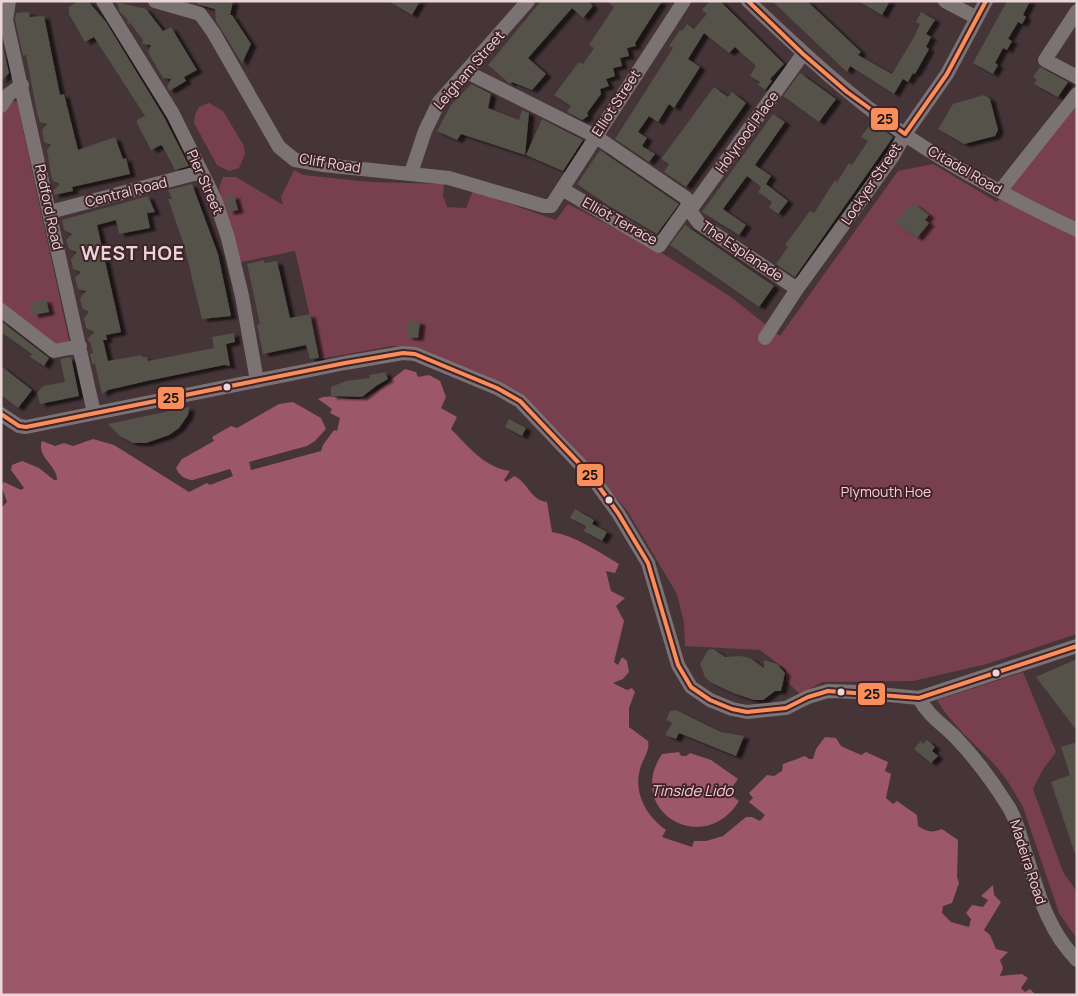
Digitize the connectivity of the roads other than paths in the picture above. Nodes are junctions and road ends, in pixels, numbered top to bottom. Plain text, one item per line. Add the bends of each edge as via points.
1 (9, 1) edge
2 (103, 1) edge
3 (155, 1) edge
4 (528, 1) edge
5 (684, 1) edge
6 (748, 1) edge
7 (946, 1) edge
8 (986, 1) edge
9 (1077, 11) edge
10 (977, 18) junction
11 (4, 20) edge
12 (803, 54) junction
13 (467, 72) junction
14 (1077, 77) edge
15 (22, 84) junction
16 (1077, 94) edge
17 (1, 106) edge
18 (904, 134) junction
19 (595, 136) junction
20 (201, 172) junction
21 (411, 173) junction
22 (562, 189) junction
23 (1000, 191) junction
24 (551, 206) joint
25 (690, 207) junction
26 (50, 212) junction
27 (1077, 230) edge
28 (797, 289) junction
29 (1, 310) edge
30 (765, 338) dead end
31 (80, 346) junction
32 (257, 381) junction
33 (94, 413) junction
34 (1, 414) edge
35 (1077, 646) edge
36 (919, 698) junction
37 (1077, 960) edge

1 - 11 street, Radford Road
2 - 20 street, Pier Street via 173,114
3 - 21 street, Cliff Road via 200,14 280,147 296,160
4 - 13 street, Leigham Street
5 - 19 street, Elliot Street
6 - 12 street, Citadel Road
7 - 10 street
8 - 10 street, Lockyer Street
9 - 14 street via 1045,60
10 - 18 street, Lockyer Street via 947,74
11 - 15 street, Radford Road
12 - 18 street, Citadel Road
12 - 25 street, Holyrood Place
13 - 19 street, The Esplanade
13 - 21 street, Leigham Street via 432,113
15 - 17 street
15 - 26 street, Radford Road
16 - 23 street
18 - 23 street, Citadel Road
18 - 28 street, Lockyer Street via 893,156
19 - 22 street, Elliot Street
19 - 25 street, The Esplanade via 686,198
20 - 26 street, Central Road
20 - 32 street, Pier Street via 228,238
21 - 24 street, Cliff Road via 449,178
22 - 24 street, Elliot Street
22 - 25 street, Elliot Terrace via 659,246
23 - 27 street, Citadel Road
25 - 28 street, The Esplanade via 699,222
26 - 31 street, Radford Road
28 - 30 street, Lockyer Street
29 - 31 street via 54,351
31 - 33 street, Radford Road
32 - 33 street
32 - 36 street via 403,353 434,360 497,388 520,401 535,415 592,477 618,513 652,572 678,664 691,686 710,700 747,712 786,708 828,691
33 - 34 street via 26,427 18,426
35 - 36 street
36 - 37 street, Madeira Road via 925,711 978,762 1009,807 1045,916 1065,948

